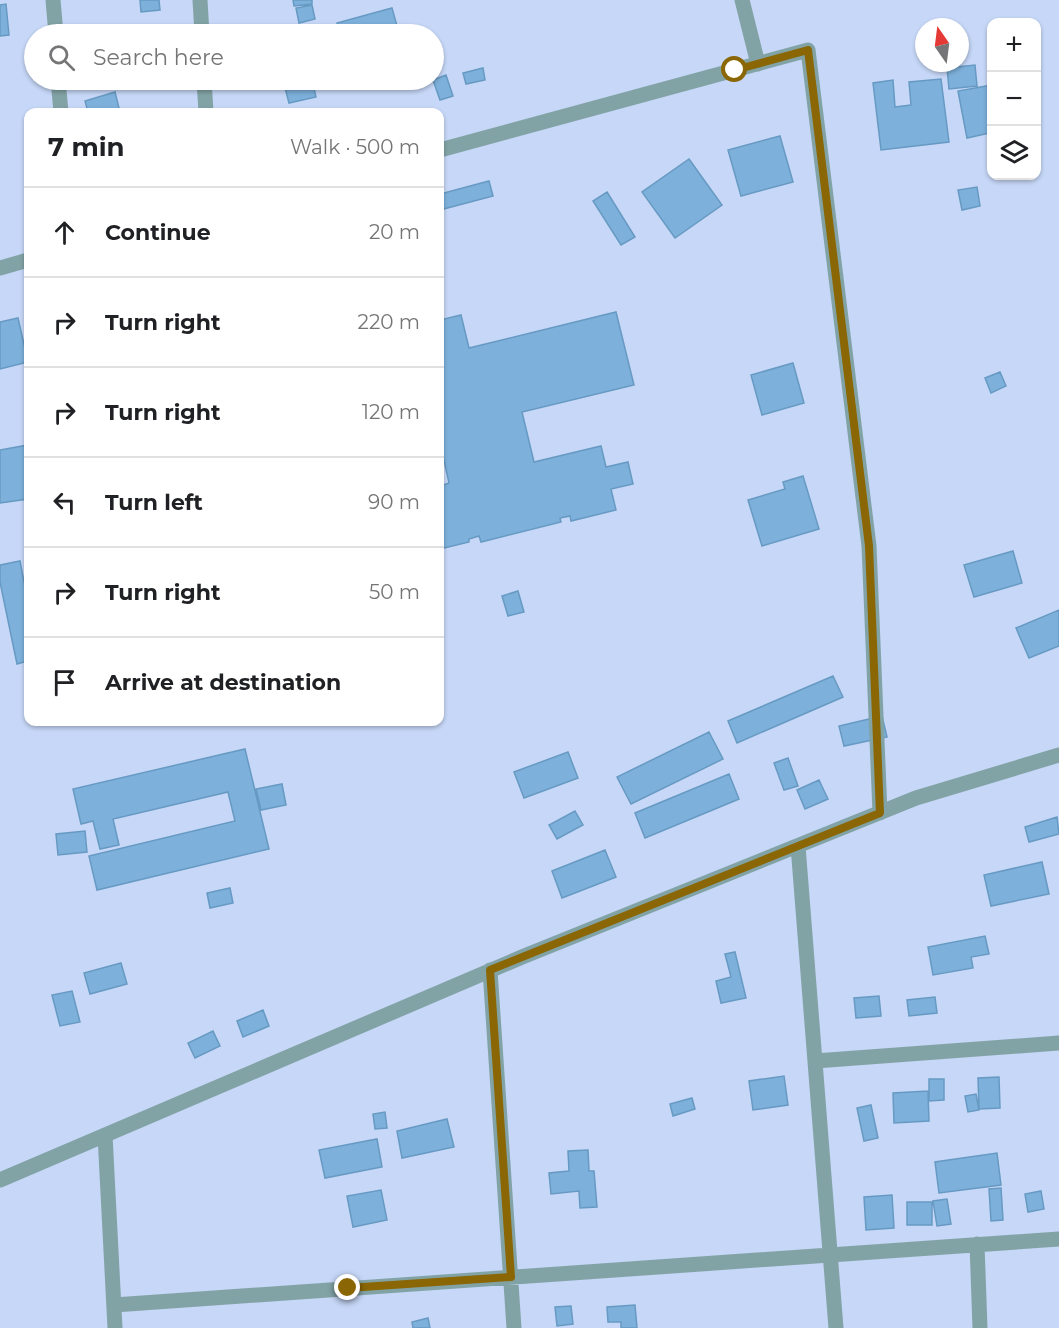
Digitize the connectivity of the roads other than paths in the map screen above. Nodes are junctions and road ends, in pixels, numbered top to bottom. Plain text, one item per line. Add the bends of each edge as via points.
1 (53, 0) edge
2 (200, 0) edge
3 (742, 0) edge
4 (55, 24) edge
5 (201, 24) edge
6 (758, 64) junction
7 (59, 90) edge
8 (205, 90) edge
9 (61, 108) edge
10 (206, 108) edge
11 (444, 149) edge
12 (24, 261) edge
13 (0, 268) edge
14 (1059, 755) edge
15 (880, 813) junction
16 (798, 846) junction
17 (490, 970) junction
18 (1059, 1043) edge
19 (815, 1061) junction
20 (105, 1135) junction
21 (0, 1180) edge
22 (1059, 1239) edge
23 (977, 1244) junction
24 (830, 1254) junction
25 (511, 1277) junction
26 (114, 1305) junction
27 (115, 1328) edge
28 (514, 1328) edge
29 (836, 1328) edge
30 (980, 1328) edge

1 - 4 street
2 - 5 street
3 - 6 street
6 - 11 street
6 - 15 street via 808,50 869,546
7 - 9 street
8 - 10 street
12 - 13 street
14 - 15 street via 915,798
15 - 16 street
16 - 17 street
16 - 19 street
17 - 20 street
17 - 25 street
18 - 19 street
19 - 24 street
20 - 21 street
20 - 26 street
22 - 23 street
23 - 24 street
23 - 30 street
24 - 25 street
24 - 29 street
25 - 26 street
25 - 28 street
26 - 27 street

